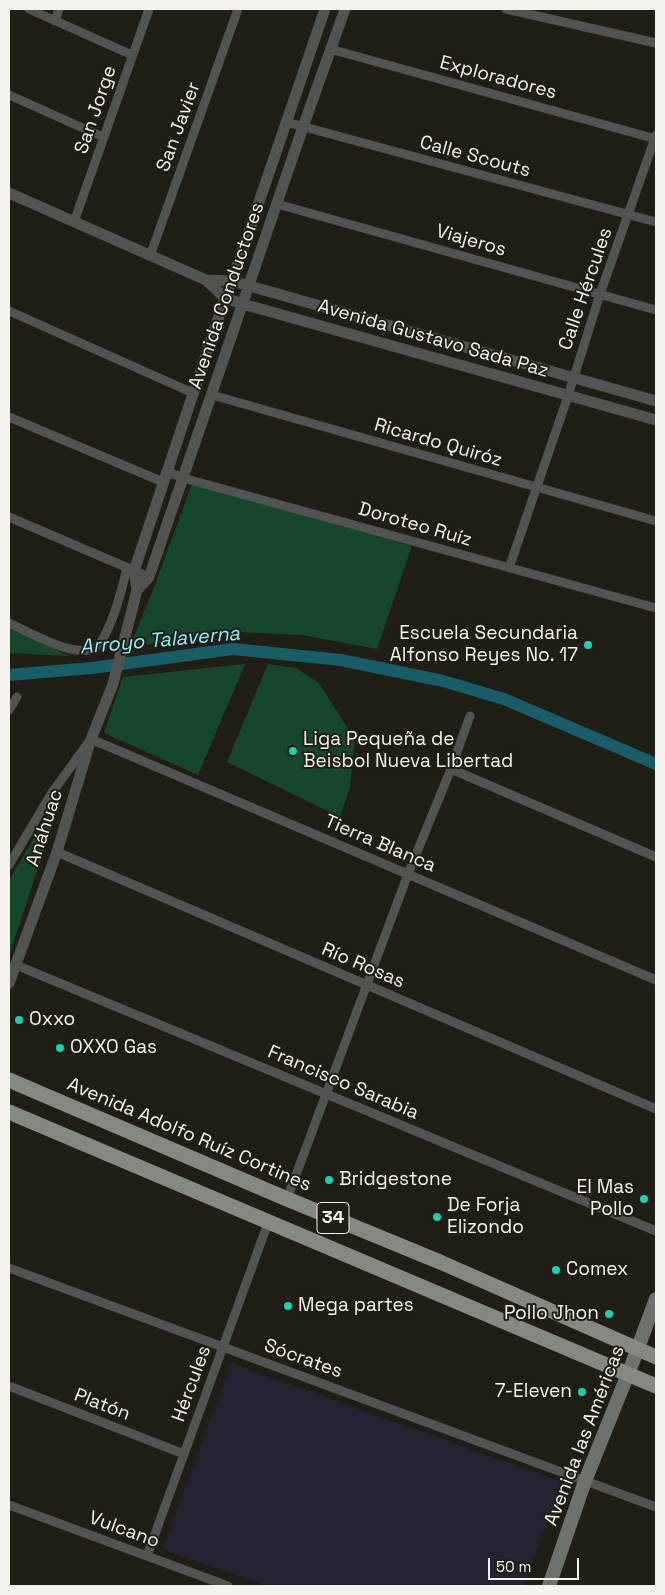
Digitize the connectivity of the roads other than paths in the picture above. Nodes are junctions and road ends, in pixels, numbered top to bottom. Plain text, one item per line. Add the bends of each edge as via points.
1 (29, 9) edge
2 (59, 9) edge
3 (149, 9) edge
4 (238, 9) edge
5 (325, 9) edge
6 (345, 9) edge
7 (506, 9) edge
8 (55, 21) junction
9 (656, 43) edge
10 (330, 49) junction
11 (132, 55) junction
12 (9, 95) edge
13 (286, 122) junction
14 (303, 127) junction
15 (104, 136) junction
16 (656, 137) edge
17 (9, 193) edge
18 (277, 204) junction
19 (628, 214) junction
20 (74, 222) junction
21 (656, 222) edge
22 (150, 256) junction
23 (206, 280) junction
24 (232, 281) junction
25 (249, 286) junction
26 (600, 294) junction
27 (225, 298) junction
28 (243, 304) junction
29 (656, 310) edge
30 (9, 311) edge
31 (573, 378) junction
32 (193, 393) junction
33 (212, 396) junction
34 (568, 396) junction
35 (656, 401) edge
36 (9, 417) edge
37 (656, 420) edge
38 (165, 476) junction
39 (184, 478) junction
40 (536, 487) junction
41 (9, 516) edge
42 (656, 521) edge
43 (509, 568) junction
44 (130, 569) junction
45 (149, 576) junction
46 (136, 590) junction
47 (656, 608) edge
48 (9, 623) edge
49 (113, 684) joint
50 (17, 697) dead end
51 (9, 710) edge
52 (470, 716) dead end
53 (91, 740) junction
54 (452, 769) junction
55 (56, 852) junction
56 (656, 857) edge
57 (9, 865) edge
58 (408, 874) junction
59 (16, 965) junction
60 (656, 980) edge
61 (9, 983) edge
62 (367, 985) junction
63 (9, 1080) edge
64 (326, 1093) junction
65 (656, 1109) edge
66 (9, 1112) edge
67 (287, 1199) junction
68 (268, 1223) junction
69 (656, 1231) edge
70 (9, 1268) edge
71 (656, 1298) edge
72 (223, 1347) junction
73 (638, 1349) junction
74 (656, 1357) edge
75 (628, 1374) junction
76 (9, 1386) edge
77 (656, 1386) edge
78 (184, 1454) junction
79 (585, 1481) junction
80 (9, 1505) edge
81 (656, 1507) edge
82 (147, 1556) junction
83 (228, 1586) edge
84 (550, 1586) edge

1 - 8 street
2 - 8 street
3 - 11 street, San Jorge
4 - 22 street, San Javier
5 - 13 street, Avenida Conductores
6 - 10 street, Avenida Conductores
7 - 9 street
8 - 11 street
10 - 14 street, Avenida Conductores
10 - 16 street, Exploradores
11 - 15 street, San Jorge
12 - 15 street
13 - 14 street, Calle Scouts
13 - 24 street, Avenida Conductores
14 - 18 street, Avenida Conductores
14 - 19 street, Calle Scouts
15 - 20 street, San Jorge
16 - 19 street, Calle Hércules
17 - 20 street, Avenida Gustavo Sada Paz
18 - 25 street, Avenida Conductores
18 - 26 street, Viajeros
19 - 21 street, Calle Scouts
19 - 26 street, Calle Hércules
20 - 22 street, Avenida Gustavo Sada Paz
22 - 23 street, Avenida Gustavo Sada Paz
23 - 24 street, Avenida Gustavo Sada Paz
23 - 27 street, Avenida Gustavo Sada Paz
24 - 25 street, Avenida Gustavo Sada Paz
24 - 27 street, Avenida Conductores
25 - 28 street, Avenida Conductores
25 - 31 street, Avenida Gustavo Sada Paz
26 - 29 street, Viajeros
26 - 31 street, Calle Hércules
27 - 28 street, Avenida Gustavo Sada Paz
27 - 32 street, Avenida Conductores
28 - 33 street, Avenida Conductores
28 - 34 street, Avenida Gustavo Sada Paz
30 - 32 street
31 - 34 street, Calle Hércules
31 - 35 street, Avenida Gustavo Sada Paz
32 - 38 street, Avenida Conductores
33 - 39 street, Avenida Conductores
33 - 40 street, Ricardo Quiróz
34 - 37 street, Avenida Gustavo Sada Paz
34 - 40 street, Calle Hércules
36 - 38 street, Doroteo Ruíz
38 - 39 street, Doroteo Ruíz
38 - 44 street, Avenida Conductores
39 - 43 street, Doroteo Ruíz
39 - 45 street, Avenida Conductores
40 - 42 street, Ricardo Quiróz
40 - 43 street, Calle Hércules
41 - 44 street
43 - 47 street, Doroteo Ruíz
44 - 45 street
44 - 46 street, Avenida Conductores
44 - 48 street via 108,629 93,649 73,649
45 - 46 street, Avenida Conductores
46 - 49 street, Avenida Conductores
49 - 53 street, Anáhuac
50 - 51 street
52 - 54 street
53 - 55 street, Anáhuac
53 - 57 street via 51,794
53 - 58 street, Tierra Blanca
54 - 56 street
54 - 58 street
55 - 59 street, Anáhuac
55 - 62 street, Río Rosas
58 - 60 street, Tierra Blanca
58 - 62 street
59 - 61 street, Anáhuac
59 - 64 street, Francisco Sarabia
62 - 64 street
62 - 65 street, Río Rosas
63 - 67 main road, Avenida Adolfo Ruíz Cortines / 34
64 - 67 street
64 - 69 street, Francisco Sarabia
66 - 68 main road, 34
67 - 73 main road, Avenida Adolfo Ruíz Cortines / 34
68 - 72 street, Hércules
68 - 75 main road, 34
70 - 72 street, Sócrates
71 - 73 main road, Avenida las Américas
72 - 78 street, Hércules
72 - 79 street, Sócrates
73 - 74 main road, Avenida Adolfo Ruíz Cortines / 34
73 - 75 main road, Avenida las Américas
75 - 77 main road, 34
75 - 79 main road, Avenida las Américas
76 - 78 street, Platón
78 - 82 street, Hércules
79 - 81 street, Sócrates
79 - 84 main road, Avenida las Américas
80 - 82 street, Vulcano
82 - 83 street, Vulcano

